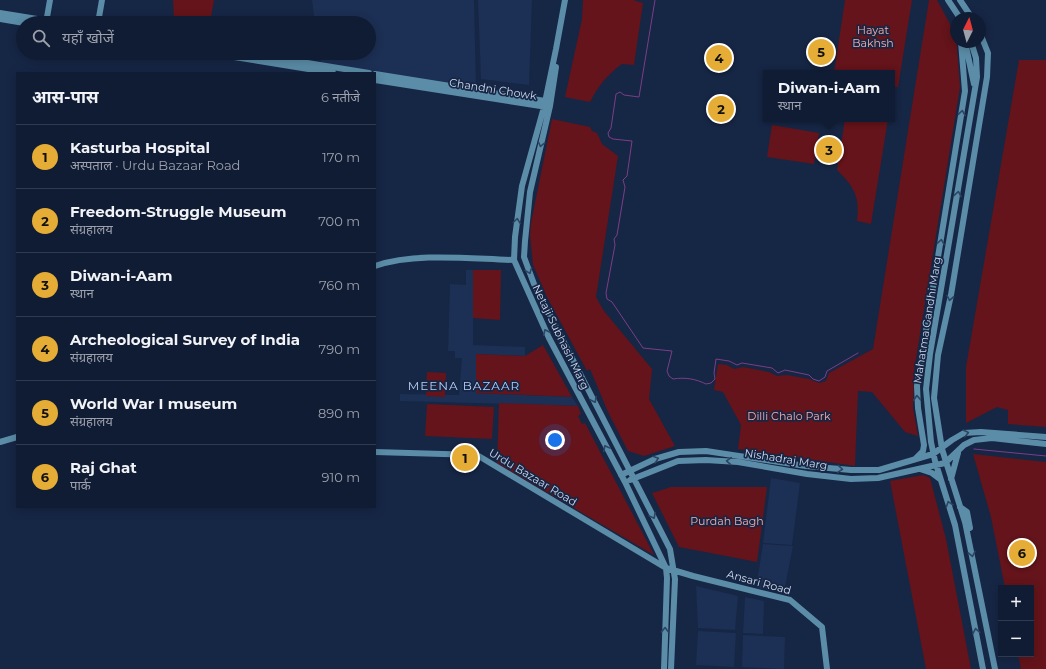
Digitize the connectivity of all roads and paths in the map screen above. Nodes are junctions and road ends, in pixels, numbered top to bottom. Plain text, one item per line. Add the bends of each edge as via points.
1 (50, 0) edge
2 (102, 0) edge
3 (566, 0) edge
4 (948, 0) edge
5 (960, 0) edge
6 (955, 12) edge
7 (968, 12) edge
8 (0, 13) edge
9 (16, 16) edge
10 (48, 16) edge
11 (99, 16) edge
12 (0, 19) edge
13 (16, 22) edge
14 (962, 48) edge
15 (966, 48) edge
16 (973, 48) edge
17 (986, 48) edge
18 (252, 60) edge
19 (289, 60) edge
20 (327, 72) edge
21 (363, 72) edge
22 (376, 74) edge
23 (376, 80) edge
24 (975, 88) junction
25 (546, 105) junction
26 (514, 260) junction
27 (376, 266) edge
28 (928, 419) junction
29 (920, 420) junction
30 (16, 437) edge
31 (1046, 437) edge
32 (0, 442) edge
33 (931, 442) junction
34 (1046, 444) edge
35 (924, 448) junction
36 (942, 449) junction
37 (959, 451) junction
38 (376, 452) edge
39 (933, 454) junction
40 (923, 457) junction
41 (914, 461) junction
42 (946, 463) junction
43 (936, 465) junction
44 (919, 469) junction
45 (629, 470) junction
46 (620, 475) junction
47 (634, 479) junction
48 (951, 479) junction
49 (941, 481) junction
50 (625, 482) junction
51 (666, 568) junction
52 (675, 570) junction
53 (664, 669) edge
54 (671, 669) edge
55 (827, 669) edge
56 (983, 669) edge
57 (995, 669) edge

1 - 10 main road
2 - 11 main road
3 - 25 main road, Netaji Subhash Marg
4 - 6 main road
5 - 7 main road
8 - 9 main road
12 - 13 main road
29 -> 14 main road via 917,386 966,91
15 - 24 main road
16 - 24 main road, Mahatma Gandhi Marg via 976,58
17 -> 36 main road, Mahatma Gandhi Marg via 987,77 934,378 934,398
18 - 20 main road
19 - 21 main road
22 - 25 main road, Chandni Chowk
23 - 25 main road, Chandni Chowk
28 -> 24 main road, Mahatma Gandhi Marg via 926,378
26 -> 25 main road, Netaji Subhash Marg via 522,186
25 -> 45 main road, Netaji Subhash Marg via 530,192 524,258 534,284
26 - 27 main road via 424,258
46 -> 26 main road, Netaji Subhash Marg via 548,338
28 - 29 main road
28 - 33 main road, Mahatma Gandhi Marg
29 - 35 main road
30 - 32 main road
36 -> 31 main road, Nishadraj Marg via 957,436 972,432
33 - 39 main road, Mahatma Gandhi Marg
33 - 40 main road
34 - 37 main road via 983,439 969,442
35 - 40 main road
35 - 41 main road
36 - 39 main road, Nishadraj Marg
36 - 42 main road, Mahatma Gandhi Marg
37 - 42 main road
37 - 48 main road
38 - 51 main road, Urdu Bazaar Road via 477,456
39 - 40 main road, Nishadraj Marg
39 - 43 main road, Mahatma Gandhi Marg
40 - 41 main road, Nishadraj Marg
45 -> 41 main road, Nishadraj Marg via 679,452 706,451 851,470 878,470
42 - 43 main road, Nishadraj Marg
42 - 48 main road, Mahatma Gandhi Marg
43 - 44 main road, Nishadraj Marg
43 - 49 main road, Mahatma Gandhi Marg
44 -> 47 main road, Nishadraj Marg via 878,478 851,479 738,462 706,460 678,461
44 - 49 main road via 932,473
45 - 46 main road, Nishadraj Marg
45 - 47 main road, Netaji Subhash Marg
46 - 50 main road, Netaji Subhash Marg
47 - 50 main road, Nishadraj Marg
47 -> 52 main road, Netaji Subhash Marg via 670,548
48 -> 57 main road, Mahatma Gandhi Marg via 968,535
56 -> 49 main road, Mahatma Gandhi Marg via 957,532
50 - 51 main road, Netaji Subhash Marg
51 - 52 main road, Ansari Road
53 -> 51 main road, Netaji Subhash Marg via 668,578
52 - 54 main road, Netaji Subhash Marg
52 - 55 main road, Ansari Road via 790,600 822,627

